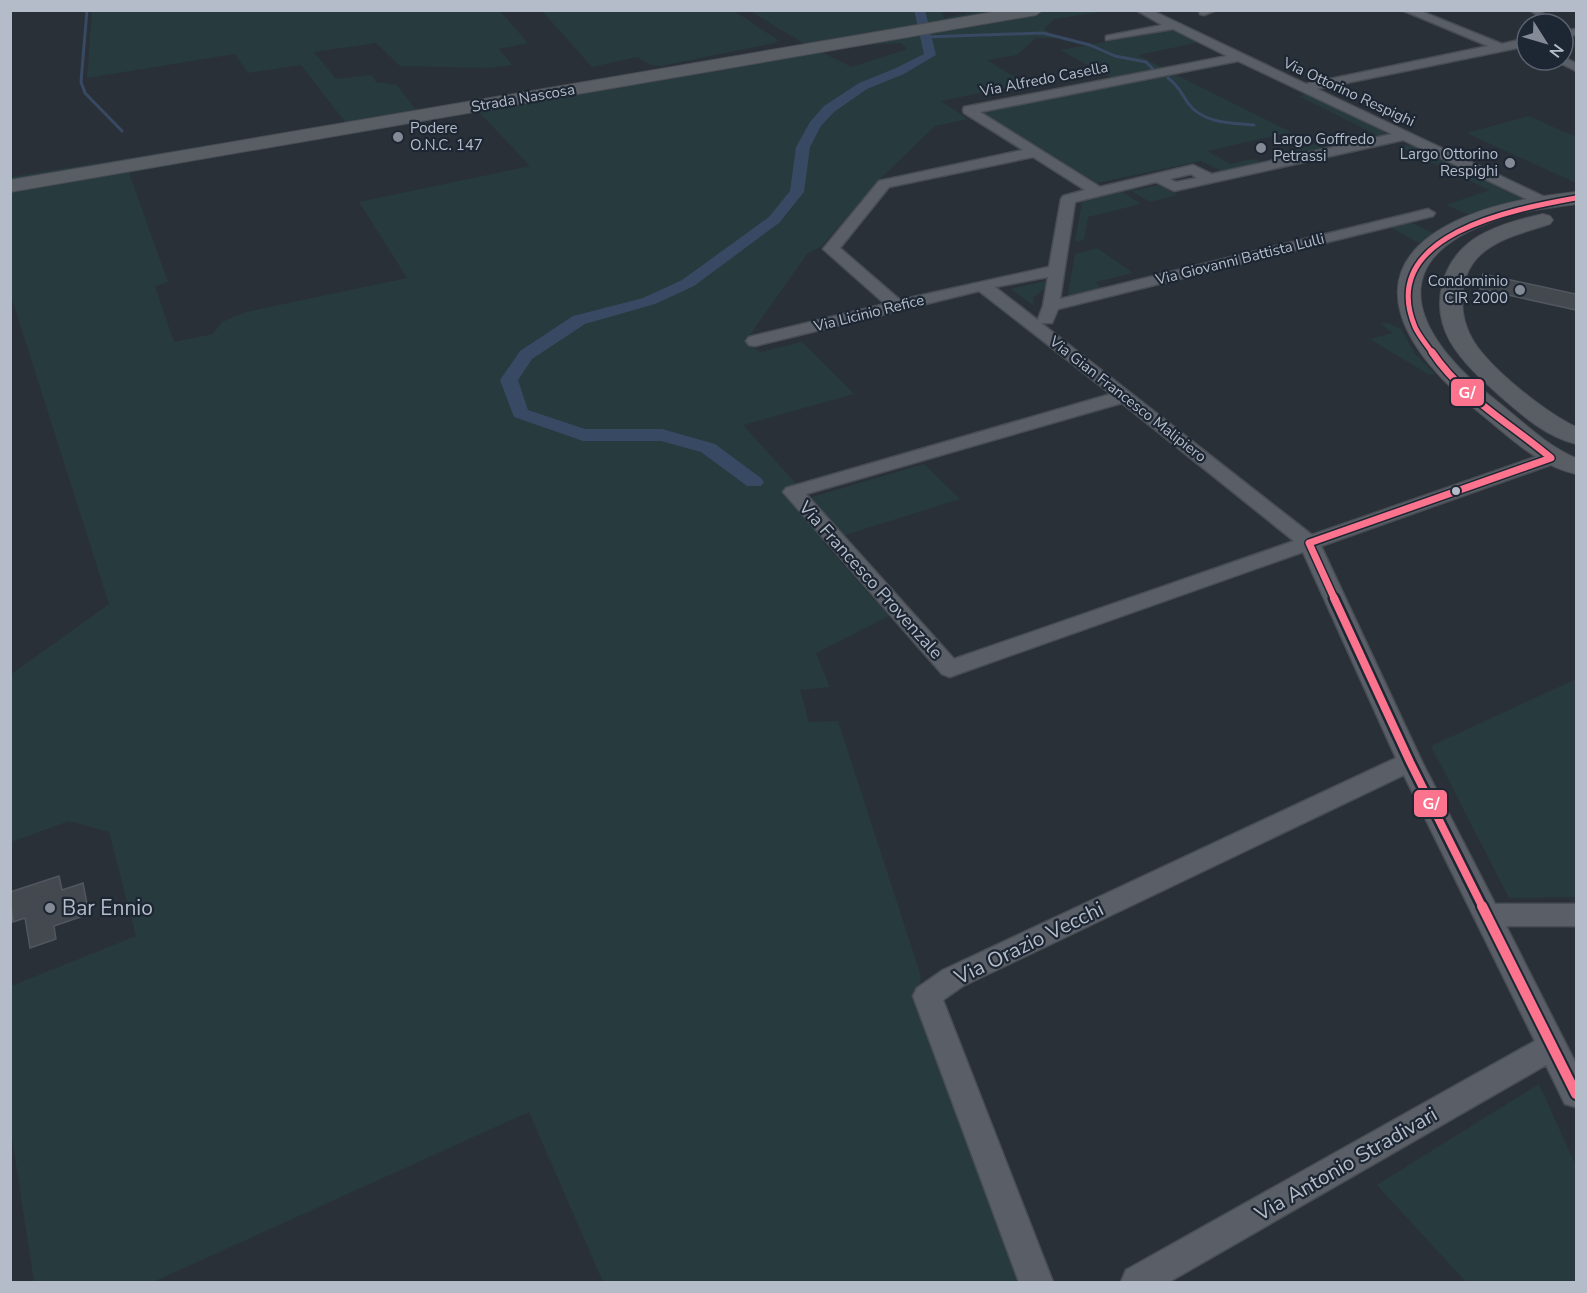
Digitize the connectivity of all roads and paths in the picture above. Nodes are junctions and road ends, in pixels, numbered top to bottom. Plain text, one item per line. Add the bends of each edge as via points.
1 (1036, 10) edge
2 (1141, 10) edge
3 (1407, 10) edge
4 (1173, 26) junction
5 (1110, 38) dead end
6 (1515, 45) edge
7 (1500, 47) junction
8 (1239, 57) junction
9 (1303, 88) junction
10 (1403, 136) junction
11 (1035, 152) junction
12 (10, 186) edge
13 (1096, 190) junction
14 (1576, 198) edge
15 (1544, 202) junction
16 (1428, 213) dead end
17 (1576, 214) edge
18 (1057, 270) junction
19 (1411, 275) junction
20 (1452, 283) junction
21 (982, 285) junction
22 (897, 306) junction
23 (1051, 306) junction
24 (1041, 330) junction
25 (755, 341) dead end
26 (1125, 396) junction
27 (1574, 436) edge
28 (1564, 461) edge
29 (1309, 543) junction
30 (1410, 762) junction
31 (1488, 915) junction
32 (1576, 915) edge
33 (1553, 1046) junction
34 (1576, 1094) edge
35 (1036, 1282) edge
36 (1138, 1282) edge

1 - 12 street, Strada Nascosa
2 - 4 street, Via Ottorino Respighi
3 - 7 street
4 - 5 street
4 - 8 street, Via Ottorino Respighi
6 - 7 street
7 - 9 street
8 - 9 street, Via Ottorino Respighi
8 - 11 street, Via Alfredo Casella via 969,110
9 - 10 street, Via Ottorino Respighi
10 - 13 street, Via Gian Francesco Malipiero via 1174,187 1158,177
10 - 15 street, Via Ottorino Respighi
11 - 13 street, Via Alfredo Casella
11 - 22 street via 885,184 831,249
13 - 18 street, Via Gian Francesco Malipiero via 1072,196 1066,202
14 - 15 street
15 - 19 street via 1462,226 1425,251
16 - 23 street, Via Giovanni Battista Lulli
17 - 20 street via 1528,225 1484,243 1470,253
18 - 21 street, Via Licinio Refice
18 - 23 street, Via Gian Francesco Malipiero
19 - 20 street
19 - 28 street via 1407,302 1413,322 1431,352 1462,386
20 - 27 street via 1449,300 1453,320 1466,347 1521,401
21 - 22 street, Via Licinio Refice
21 - 24 street
22 - 25 street, Via Licinio Refice
23 - 24 street, Via Gian Francesco Malipiero
24 - 26 street, Via Gian Francesco Malipiero
26 - 29 street, Via Gian Francesco Malipiero
26 - 29 street, Via Francesco Provenzale via 793,492 950,669
27 - 28 street via 1557,434 1541,441
28 - 29 street
29 - 30 street
30 - 31 street
30 - 35 street, Via Orazio Vecchi via 953,978 927,996
31 - 32 street
31 - 33 street
33 - 34 street
33 - 36 street, Via Antonio Stradivari

